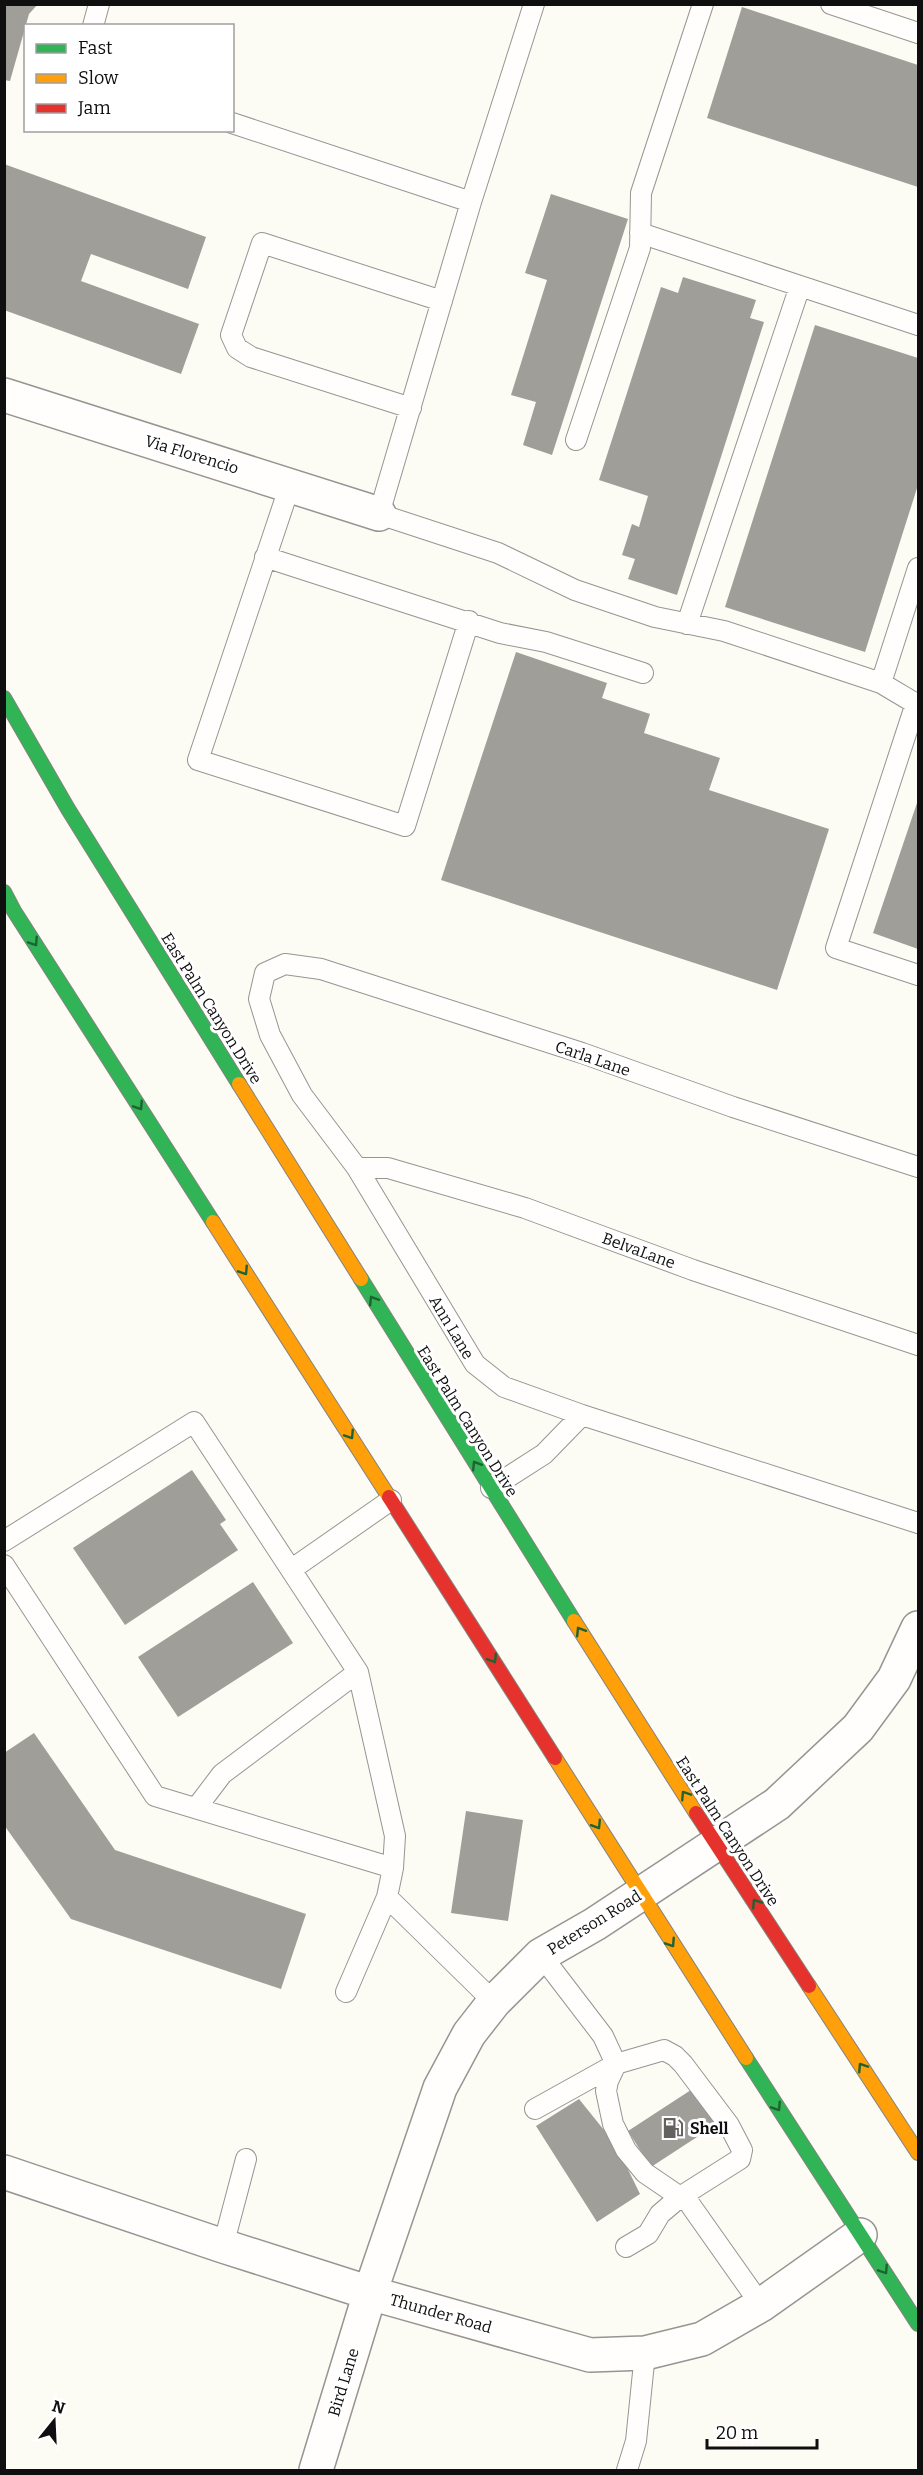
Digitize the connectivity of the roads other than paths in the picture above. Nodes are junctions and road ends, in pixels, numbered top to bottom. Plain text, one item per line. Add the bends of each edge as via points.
1 (99, 4) edge
2 (534, 4) edge
3 (703, 4) edge
4 (831, 4) edge
5 (94, 24) edge
6 (918, 33) edge
7 (234, 124) edge
8 (471, 202) junction
9 (640, 233) junction
10 (800, 286) junction
11 (442, 301) junction
12 (918, 325) edge
13 (4, 395) edge
14 (411, 408) junction
15 (576, 440) dead end
16 (290, 485) junction
17 (379, 514) junction
18 (265, 557) junction
19 (918, 568) edge
20 (469, 621) junction
21 (687, 624) junction
22 (644, 673) dead end
23 (881, 682) junction
24 (4, 698) edge
25 (917, 704) edge
26 (4, 892) edge
27 (265, 973) joint
28 (918, 975) edge
29 (918, 1167) edge
30 (357, 1168) junction
31 (918, 1345) edge
32 (582, 1415) junction
33 (490, 1488) junction
34 (392, 1500) junction
35 (918, 1523) edge
36 (4, 1541) edge
37 (4, 1565) edge
38 (292, 1569) junction
39 (918, 1628) edge
40 (358, 1672) junction
41 (197, 1807) junction
42 (717, 1844) junction
43 (393, 1868) junction
44 (640, 1894) junction
45 (387, 1897) junction
46 (542, 1955) junction
47 (346, 1992) dead end
48 (494, 2002) junction
49 (616, 2064) junction
50 (535, 2109) dead end
51 (918, 2153) edge
52 (246, 2159) dead end
53 (4, 2172) edge
54 (680, 2197) junction
55 (860, 2235) junction
56 (223, 2246) junction
57 (626, 2247) dead end
58 (370, 2293) junction
59 (761, 2305) junction
60 (918, 2324) edge
61 (645, 2353) junction
62 (316, 2470) edge
63 (627, 2470) edge

1 - 5 lane
2 - 8 lane
3 - 9 lane via 640,193
4 - 6 lane
7 - 8 lane
8 - 11 lane
9 - 10 lane
9 - 15 lane via 640,248
10 - 12 lane
10 - 21 lane
11 - 14 lane
11 - 14 lane via 262,243 231,335 237,348 251,357
13 - 16 street, Via Florencio
14 - 17 lane
16 - 17 street, Via Florencio
16 - 18 lane
17 - 21 lane via 498,554 575,590
18 - 20 lane
18 - 20 lane via 198,760 395,823 405,826
19 - 23 lane
20 - 22 lane
21 - 23 lane
23 - 25 lane
33 -> 24 main road, East Palm Canyon Drive via 68,809
25 - 28 lane via 836,948
26 -> 34 main road
27 - 29 lane, Carla Lane via 285,964 321,969
27 - 30 lane, Ann Lane via 259,999 270,1035 302,1095
30 - 31 lane, BelvaLane via 388,1168 525,1208 693,1270
30 - 32 lane, Ann Lane via 475,1364 504,1387
32 - 33 lane via 544,1454
32 - 35 lane, Ann Lane
42 -> 33 main road, East Palm Canyon Drive
34 - 38 lane
34 -> 44 main road
36 - 38 lane via 194,1422
37 - 41 lane via 155,1796
38 - 40 lane
39 - 42 street, Peterson Road via 894,1679 858,1728 777,1804
40 - 41 lane via 222,1774
40 - 43 lane via 395,1836
41 - 43 lane
42 - 44 street, Peterson Road
51 -> 42 main road, East Palm Canyon Drive
43 - 45 lane
44 - 46 street, Peterson Road
44 -> 55 main road
45 - 47 lane
45 - 48 lane
46 - 48 street, Peterson Road
46 - 49 lane via 603,2036
48 - 58 street, Peterson Road via 469,2034 440,2088
49 - 50 lane
49 - 54 lane via 606,2091 613,2124 626,2150 645,2173
49 - 54 lane via 664,2050 670,2052 717,2108 737,2139 742,2150 736,2162
52 - 56 lane
53 - 56 street, Thunder Road
54 - 57 lane via 660,2214 648,2234
54 - 59 lane via 689,2203
55 - 59 street, Thunder Road
55 -> 60 main road
56 - 58 street, Thunder Road
58 - 61 street, Thunder Road via 590,2355
58 - 62 street, Bird Lane
59 - 61 street, Thunder Road via 702,2339
61 - 63 lane via 636,2442

